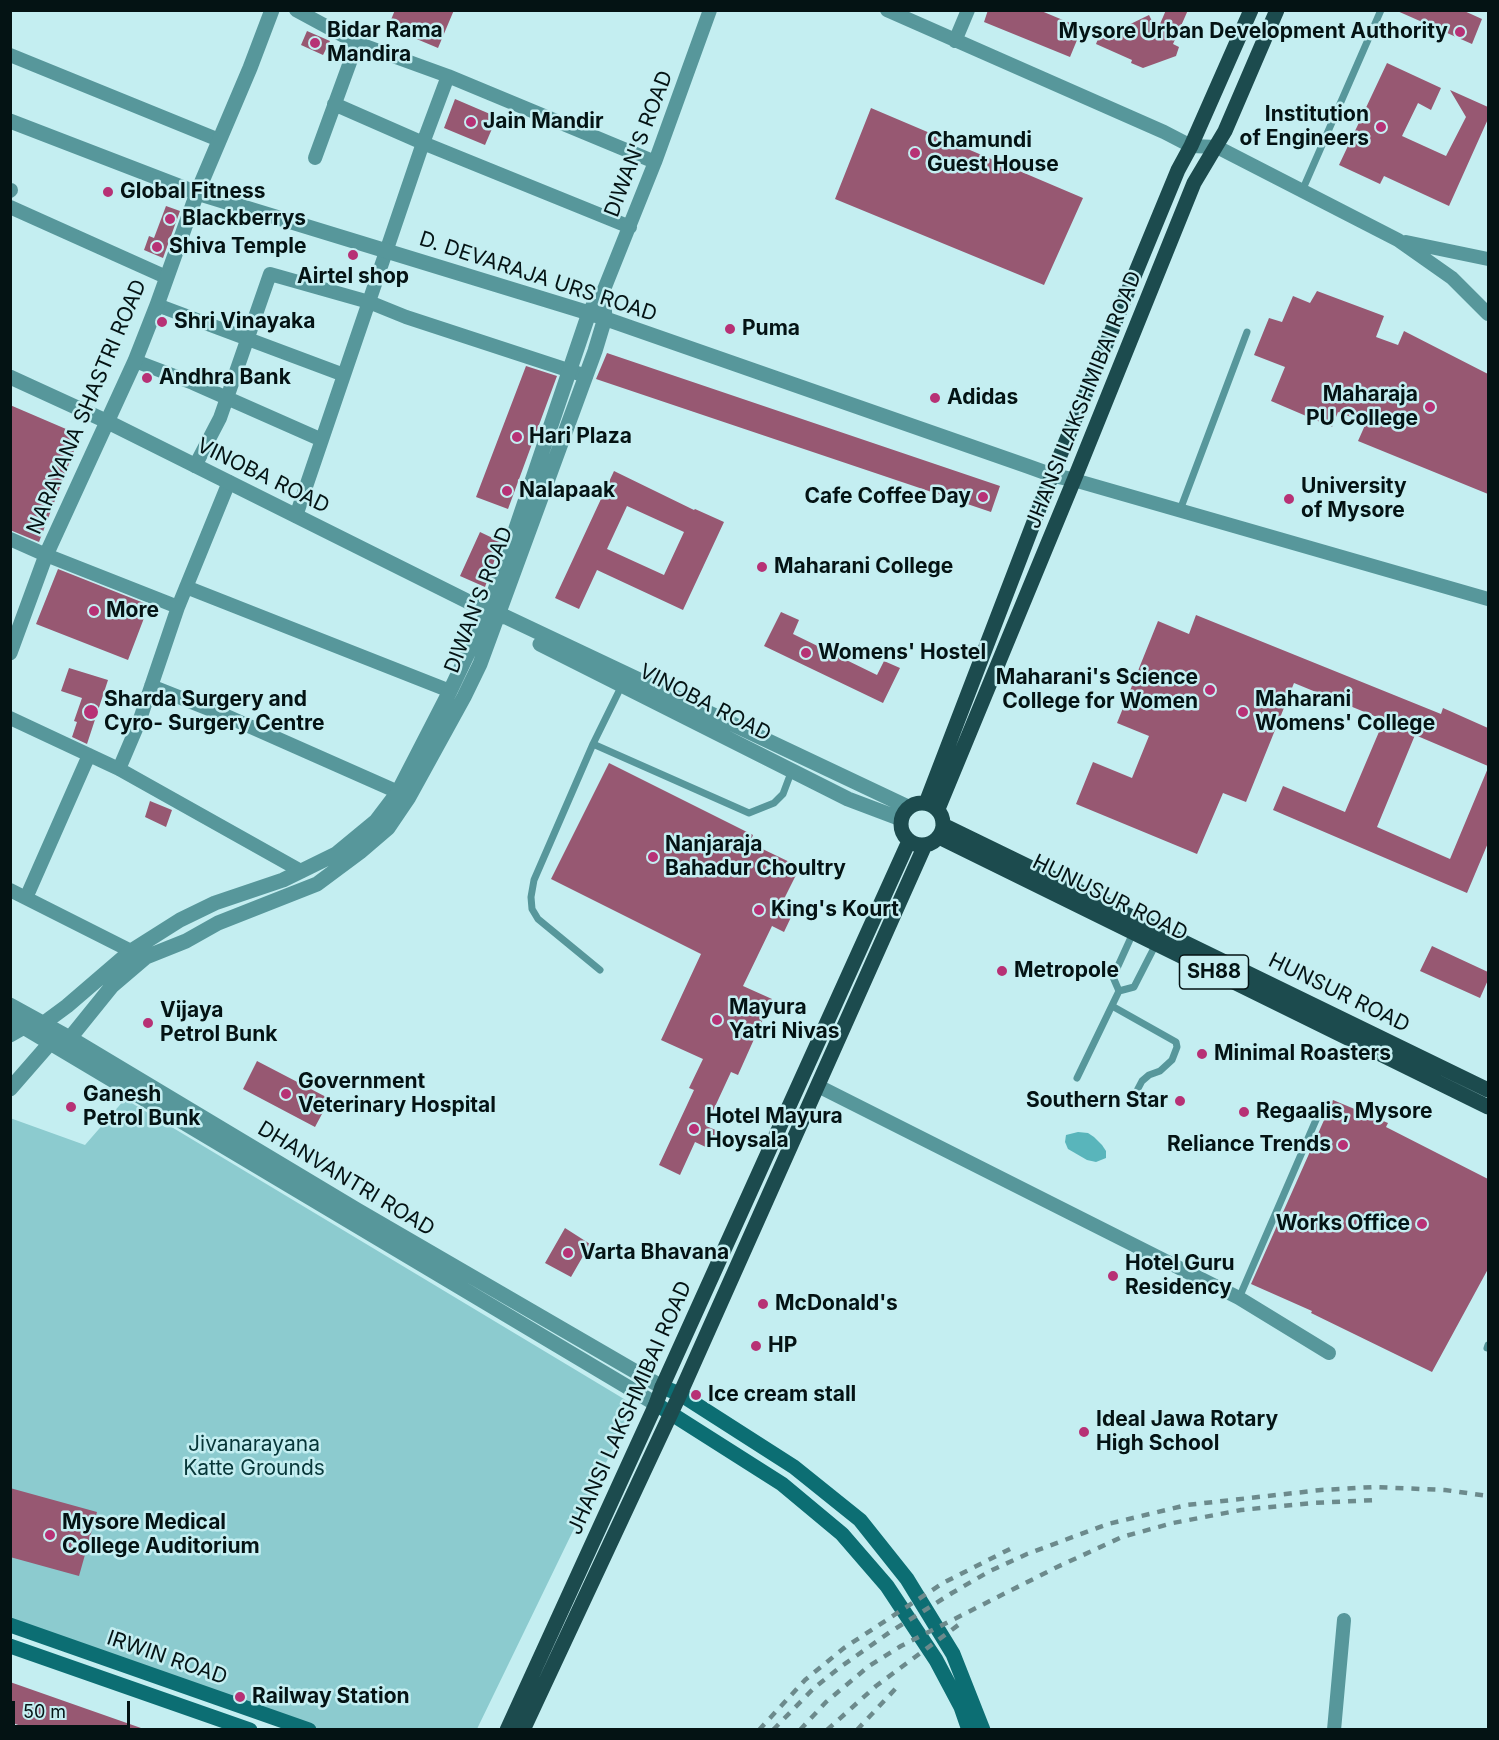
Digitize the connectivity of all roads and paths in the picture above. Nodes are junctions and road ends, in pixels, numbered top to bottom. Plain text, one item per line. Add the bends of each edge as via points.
1 (272, 10) edge
2 (296, 10) edge
3 (710, 10) edge
4 (887, 10) edge
5 (968, 10) edge
6 (1251, 10) edge
7 (1277, 10) edge
8 (1381, 10) edge
9 (955, 41) junction
10 (357, 43) junction
11 (10, 55) edge
12 (448, 76) junction
13 (334, 104) junction
14 (10, 121) edge
15 (219, 140) junction
16 (423, 143) junction
17 (1191, 146) junction
18 (1216, 147) junction
19 (315, 158) dead end
20 (656, 162) junction
21 (1302, 191) junction
22 (197, 193) junction
23 (10, 207) edge
24 (630, 227) junction
25 (1398, 240) junction
26 (386, 251) junction
27 (1488, 259) edge
28 (166, 277) junction
29 (603, 292) junction
30 (369, 302) junction
31 (157, 305) junction
32 (589, 313) junction
33 (1488, 314) edge
34 (605, 318) junction
35 (1248, 332) dead end
36 (248, 339) junction
37 (135, 361) junction
38 (569, 371) junction
39 (344, 375) junction
40 (586, 376) junction
41 (10, 377) edge
42 (227, 398) junction
43 (106, 422) junction
44 (322, 440) junction
45 (195, 466) junction
46 (1052, 475) junction
47 (1074, 480) junction
48 (229, 482) junction
49 (1180, 510) junction
50 (296, 516) junction
51 (10, 539) edge
52 (46, 555) junction
53 (186, 587) junction
54 (1488, 599) edge
55 (178, 607) junction
56 (493, 614) junction
57 (10, 653) edge
58 (622, 685) junction
59 (151, 686) junction
60 (450, 691) junction
61 (10, 718) edge
62 (592, 744) junction
63 (89, 755) junction
64 (120, 770) junction
65 (792, 770) junction
66 (398, 792) junction
67 (932, 806) junction
68 (905, 813) junction
69 (936, 835) junction
70 (909, 841) junction
71 (301, 871) junction
72 (10, 890) edge
73 (26, 898) junction
74 (1134, 933) junction
75 (1156, 944) junction
76 (131, 951) junction
77 (600, 970) dead end
78 (1119, 991) junction
79 (10, 1005) edge
80 (1112, 1006) junction
81 (10, 1019) edge
82 (44, 1023) junction
83 (24, 1027) junction
84 (10, 1035) edge
85 (70, 1038) junction
86 (51, 1042) junction
87 (1077, 1078) dead end
88 (818, 1086) junction
89 (10, 1089) edge
90 (1488, 1090) edge
91 (1131, 1102) dead end
92 (1322, 1106) dead end
93 (1488, 1107) edge
94 (354, 1216) junction
95 (1239, 1298) junction
96 (1329, 1353) dead end
97 (662, 1387) junction
98 (680, 1394) junction
99 (656, 1404) junction
100 (671, 1413) junction
101 (1344, 1620) dead end
102 (10, 1625) edge
103 (10, 1646) edge
104 (250, 1730) edge
105 (309, 1730) edge
106 (507, 1730) edge
107 (523, 1730) edge
108 (969, 1730) edge
109 (983, 1730) edge
110 (1334, 1730) edge

1 - 15 street, NARAYANA SHASTRI ROAD
2 - 10 street
3 - 20 street, DIWAN'S ROAD
4 - 9 street
5 - 9 street
6 - 17 main road, JHANSI LAKSHMIBAI ROAD
7 - 18 main road, JHANSI LAKSHMIBAI ROAD
8 - 21 lane
9 - 17 street
10 - 12 street
10 - 13 street
11 - 15 street
12 - 16 street
12 - 20 street
13 - 16 street
13 - 19 street
14 - 22 street, D. DEVARAJA URS ROAD
15 - 22 street, NARAYANA SHASTRI ROAD
16 - 24 street
16 - 26 street
17 - 18 street
17 - 46 main road, JHANSI LAKSHMIBAI ROAD
18 - 21 street
18 - 47 main road, JHANSI LAKSHMIBAI ROAD via 1194,183
20 - 24 street, DIWAN'S ROAD
21 - 25 street
22 - 26 street, D. DEVARAJA URS ROAD
22 - 28 street, NARAYANA SHASTRI ROAD
23 - 28 street
24 - 29 street, DIWAN'S ROAD
25 - 27 street
25 - 33 street via 1452,278
26 - 30 street
26 - 32 street, D. DEVARAJA URS ROAD
28 - 31 street, NARAYANA SHASTRI ROAD
29 - 32 street
29 - 34 street, DIWAN'S ROAD
30 - 36 street via 270,274
30 - 38 street via 406,318
30 - 39 street
31 - 36 street
31 - 37 street, NARAYANA SHASTRI ROAD
32 - 34 street, D. DEVARAJA URS ROAD
32 - 38 street
34 - 40 street, DIWAN'S ROAD
34 - 46 street, D. DEVARAJA URS ROAD
35 - 49 lane
36 - 39 street
36 - 42 street
37 - 42 street
37 - 43 street, NARAYANA SHASTRI ROAD
38 - 40 street
38 - 56 street
39 - 44 street
40 - 56 street, DIWAN'S ROAD
41 - 43 street, VINOBA ROAD
42 - 44 street
42 - 45 street
43 - 45 street, VINOBA ROAD
43 - 52 street, NARAYANA SHASTRI ROAD
44 - 50 street
45 - 48 street, VINOBA ROAD
46 - 47 street, D. DEVARAJA URS ROAD
46 - 67 main road, JHANSI LAKSHMIBAI ROAD
47 - 49 street
47 - 67 main road, JHANSI LAKSHMIBAI ROAD
48 - 50 street, VINOBA ROAD
48 - 53 street
49 - 54 street
50 - 56 street, VINOBA ROAD
51 - 52 street
52 - 55 street
52 - 57 street, NARAYANA SHASTRI ROAD
53 - 55 street
53 - 60 street
55 - 59 street
56 - 58 street, VINOBA ROAD via 502,625
56 - 60 street
56 - 68 street, VINOBA ROAD via 517,622
56 - 85 street, DIWAN'S ROAD via 494,630 464,697 388,828 317,884 218,923 146,957 112,986
58 - 62 lane
58 - 65 street, VINOBA ROAD
59 - 64 street
59 - 66 street
60 - 66 street
61 - 63 street
62 - 65 lane via 749,813 783,794
62 - 77 lane via 534,880 531,897 538,919
63 - 64 street
63 - 73 street
64 - 71 street
65 - 68 street, VINOBA ROAD via 848,799
66 - 71 street via 376,821 336,854
67 - 68 main road via 918,802
67 - 69 main road via 942,815
68 - 70 main road via 901,829
69 - 70 main road via 915,844
69 - 74 main road, HUNUSUR ROAD / SH88
69 - 88 main road, JHANSI LAKSHMIBAI ROAD
69 - 90 main road, HUNSUR ROAD
70 - 97 main road, JHANSI LAKSHMIBAI ROAD
71 - 76 street via 215,903
72 - 73 street
73 - 76 street
74 - 75 main road, HUNUSUR ROAD / SH88
74 - 78 lane via 1113,977
75 - 78 lane via 1134,987
75 - 93 main road, HUNUSUR ROAD / SH88
76 - 82 street
78 - 80 lane
79 - 82 street, DHANVANTRI ROAD
80 - 87 lane
80 - 91 lane via 1176,1042 1177,1047 1172,1060 1142,1081
81 - 83 street, DHANVANTRI ROAD
82 - 83 street
82 - 85 street, DHANVANTRI ROAD
83 - 84 street
83 - 86 street, DHANVANTRI ROAD
85 - 86 street
85 - 94 street, DHANVANTRI ROAD
86 - 89 street
86 - 94 street, DHANVANTRI ROAD
88 - 95 street
88 - 98 main road, JHANSI LAKSHMIBAI ROAD
92 - 95 lane
94 - 97 street, DHANVANTRI ROAD
94 - 99 street, DHANVANTRI ROAD
95 - 96 street
97 - 98 main road
97 - 99 main road, JHANSI LAKSHMIBAI ROAD
98 - 100 main road, JHANSI LAKSHMIBAI ROAD
98 - 109 main road via 794,1467 860,1520 907,1579 953,1654
99 - 100 main road
99 - 106 main road, JHANSI LAKSHMIBAI ROAD
100 - 107 main road, JHANSI LAKSHMIBAI ROAD
100 - 108 main road via 782,1484 842,1534 888,1586 936,1660
101 - 110 street
102 - 105 main road, IRWIN ROAD
103 - 104 main road, IRWIN ROAD

